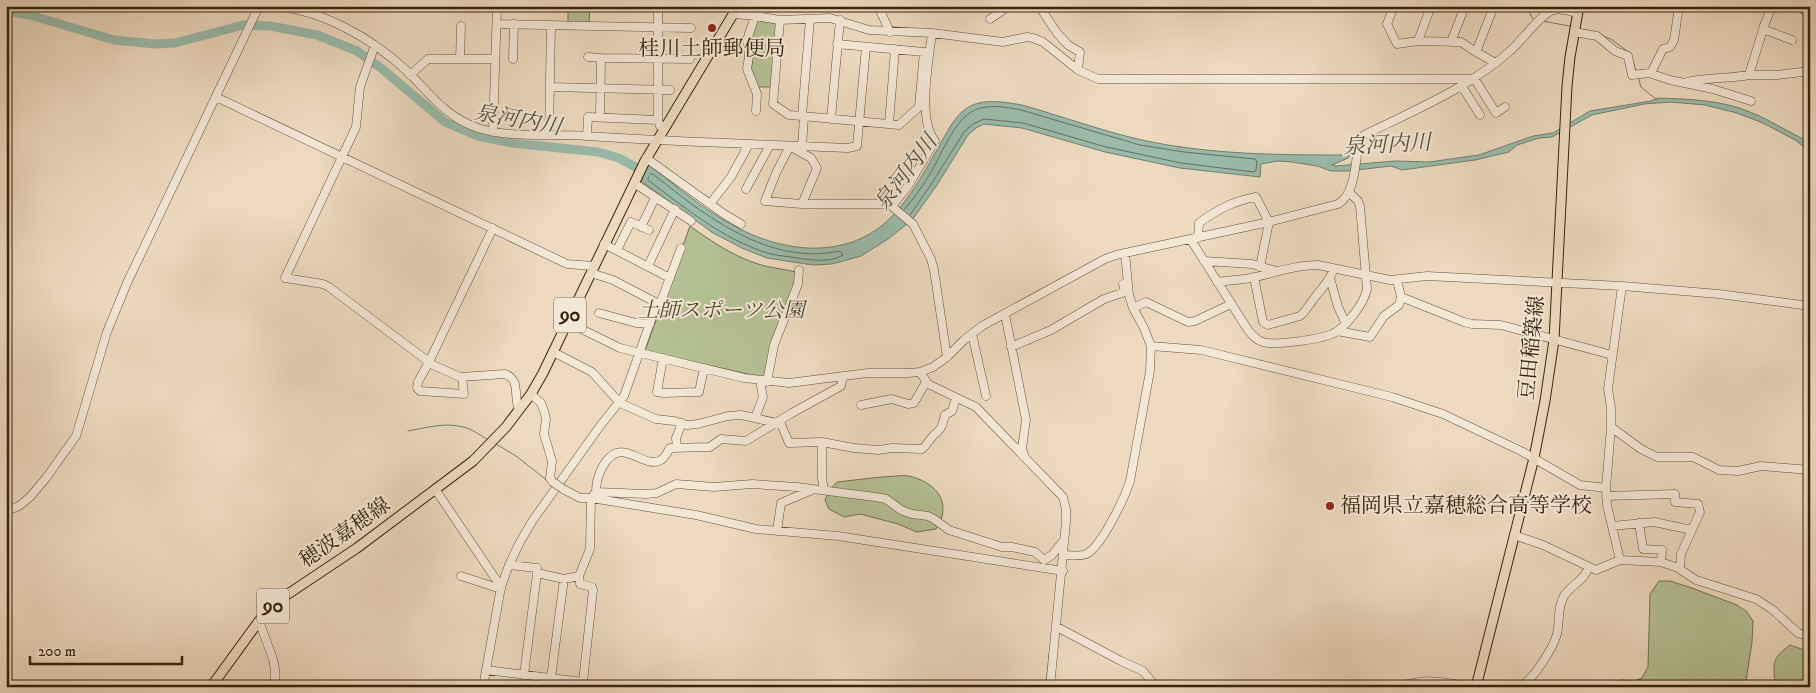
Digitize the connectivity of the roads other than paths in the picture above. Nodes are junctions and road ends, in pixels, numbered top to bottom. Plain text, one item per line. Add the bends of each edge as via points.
1 (271, 6) edge
2 (497, 6) edge
3 (658, 6) edge
4 (755, 6) edge
5 (878, 6) edge
6 (1009, 6) edge
7 (1039, 6) edge
8 (1394, 6) edge
9 (1431, 6) edge
10 (1465, 6) edge
11 (1494, 6) edge
12 (1679, 6) edge
13 (1772, 6) edge
14 (1794, 6) edge
15 (1578, 9) edge
16 (257, 10) edge
17 (736, 10) edge
18 (1810, 12) edge
19 (755, 16) junction
20 (810, 19) junction
21 (990, 19) dead end
22 (780, 20) junction
23 (840, 20) junction
24 (497, 24) junction
25 (514, 24) junction
26 (551, 25) junction
27 (461, 26) dead end
28 (658, 27) junction
29 (691, 28) dead end
30 (1763, 29) junction
31 (890, 32) junction
32 (1574, 32) junction
33 (932, 33) junction
34 (1792, 40) dead end
35 (1418, 41) junction
36 (1452, 42) junction
37 (837, 44) junction
38 (374, 47) junction
39 (866, 47) junction
40 (895, 50) junction
41 (1476, 52) junction
42 (588, 57) dead end
43 (601, 58) junction
44 (460, 59) junction
45 (495, 59) junction
46 (690, 59) dead end
47 (514, 60) dead end
48 (657, 60) junction
49 (1496, 63) junction
50 (1078, 70) junction
51 (1810, 71) edge
52 (1650, 73) junction
53 (410, 75) junction
54 (1749, 75) junction
55 (1473, 78) junction
56 (1683, 83) junction
57 (1461, 85) junction
58 (550, 87) junction
59 (600, 89) junction
60 (657, 90) junction
61 (670, 90) dead end
62 (216, 97) junction
63 (1751, 100) dead end
64 (1505, 107) dead end
65 (756, 111) dead end
66 (1480, 115) dead end
67 (803, 116) junction
68 (600, 117) junction
69 (831, 118) junction
70 (658, 120) junction
71 (860, 121) junction
72 (889, 124) junction
73 (663, 128) junction
74 (493, 132) junction
75 (549, 134) junction
76 (587, 136) junction
77 (656, 140) junction
78 (749, 144) junction
79 (770, 145) junction
80 (790, 146) junction
81 (802, 146) junction
82 (342, 157) junction
83 (646, 159) junction
84 (635, 181) junction
85 (746, 189) dead end
86 (1349, 192) junction
87 (656, 198) junction
88 (710, 204) junction
89 (802, 204) junction
90 (893, 207) junction
91 (675, 209) junction
92 (691, 221) dead end
93 (1269, 222) junction
94 (742, 224) dead end
95 (493, 228) junction
96 (1195, 239) junction
97 (604, 244) junction
98 (681, 248) dead end
99 (617, 250) junction
100 (1125, 253) junction
101 (1204, 261) junction
102 (648, 266) junction
103 (1260, 267) junction
104 (592, 269) junction
105 (1334, 269) junction
106 (799, 270) dead end
107 (1276, 271) junction
108 (1366, 275) junction
109 (1254, 277) junction
110 (670, 278) junction
111 (1330, 278) junction
112 (1127, 279) junction
113 (1397, 280) junction
114 (1217, 282) junction
115 (1557, 283) junction
116 (1622, 286) junction
117 (1401, 297) junction
118 (1231, 304) junction
119 (657, 305) junction
120 (1810, 306) edge
121 (1133, 308) junction
122 (599, 313) dead end
123 (1005, 314) junction
124 (567, 322) junction
125 (1346, 322) junction
126 (650, 324) junction
127 (1337, 331) junction
128 (972, 334) junction
129 (1554, 340) junction
130 (1011, 346) junction
131 (1151, 346) junction
132 (554, 352) junction
133 (641, 353) junction
134 (1612, 355) junction
135 (947, 357) junction
136 (663, 358) junction
137 (429, 362) junction
138 (704, 368) junction
139 (920, 372) junction
140 (462, 376) junction
141 (843, 376) junction
142 (764, 381) junction
143 (926, 382) junction
144 (531, 394) junction
145 (986, 396) dead end
146 (956, 398) junction
147 (620, 403) junction
148 (861, 405) dead end
149 (519, 409) junction
150 (755, 418) junction
151 (776, 422) junction
152 (682, 423) junction
153 (1611, 427) junction
154 (822, 442) junction
155 (677, 448) junction
156 (1024, 455) junction
157 (1534, 458) junction
158 (1810, 470) edge
159 (435, 489) junction
160 (814, 489) junction
161 (824, 490) junction
162 (1606, 492) junction
163 (593, 495) junction
164 (6, 511) edge
165 (1639, 523) junction
166 (1612, 526) junction
167 (1692, 530) junction
168 (777, 531) junction
169 (1514, 535) junction
170 (1064, 540) junction
171 (1063, 555) junction
172 (1620, 560) junction
173 (1661, 562) junction
174 (509, 565) junction
175 (1589, 567) junction
176 (537, 568) dead end
177 (1680, 569) junction
178 (1063, 570) junction
179 (461, 576) dead end
180 (579, 576) junction
181 (564, 579) junction
182 (501, 588) junction
183 (259, 621) junction
184 (1057, 627) junction
185 (1810, 637) edge
186 (486, 670) junction
187 (524, 675) junction
188 (551, 678) junction
189 (211, 687) edge
190 (274, 687) edge
191 (483, 687) edge
192 (1050, 687) edge
193 (1156, 687) edge
194 (1397, 687) edge
195 (1471, 687) edge
196 (1476, 687) edge
197 (1519, 687) edge

1 - 38 street via 289,8 331,22
2 - 24 street
3 - 28 street
4 - 19 street
5 - 31 street
6 - 21 street
7 - 50 street via 1068,45 1080,52
8 - 35 street via 1386,24 1397,44
9 - 35 street
10 - 36 street
11 - 41 street
12 - 52 street via 1674,40 1663,50
13 - 30 street
14 - 18 street
15 - 32 main road, 豆田稲築線
15 - 49 street via 1551,11
16 - 62 street
17 - 19 street
17 - 73 main road, 90
19 - 22 street
19 - 65 street via 747,40 748,74 757,94
20 - 22 street
20 - 23 street
20 - 67 street
22 - 67 street via 773,104 789,115
23 - 31 street via 869,30
23 - 37 street
24 - 25 street
24 - 45 street
25 - 26 street
25 - 47 street
26 - 28 street
26 - 58 street
27 - 44 street
28 - 29 street
28 - 48 street
30 - 34 street
30 - 54 street
31 - 33 street
32 - 52 street via 1597,36 1615,51 1628,56 1632,75
32 - 115 main road, 豆田稲築線 via 1566,108
33 - 50 street via 1003,42 1033,38 1043,42
33 - 90 street via 925,105 928,128 935,141
35 - 36 street
36 - 41 street via 1461,42
37 - 39 street
37 - 69 street
38 - 53 street via 386,52
38 - 82 street via 360,86 356,127
39 - 40 street
39 - 71 street
40 - 72 street
40 - 72 street via 924,52 919,107 899,125
41 - 49 street
42 - 43 street
43 - 48 street
43 - 59 street
44 - 45 street
44 - 53 street via 428,59
45 - 74 street
46 - 48 street
48 - 60 street
49 - 55 street
50 - 55 street via 1098,79
51 - 54 street
52 - 56 street
53 - 74 street via 447,112 461,121
54 - 56 street
55 - 57 street
55 - 64 street via 1496,113
56 - 63 street
57 - 66 street
57 - 86 street via 1364,135 1359,141
58 - 59 street
58 - 75 street
59 - 60 street
59 - 68 street
60 - 61 street
60 - 70 street
62 - 82 street
62 - 164 street via 142,249 107,332 76,436 30,497
67 - 69 street
67 - 81 street
68 - 70 street
68 - 76 street via 588,117
69 - 71 street
70 - 73 street
71 - 72 street
71 - 81 street via 857,146
73 - 77 main road, 90
74 - 75 street
75 - 76 street
76 - 77 street
77 - 78 street
77 - 83 main road, 90
78 - 79 street
78 - 88 street via 731,177
79 - 80 street
79 - 85 street
80 - 81 street
80 - 89 street via 811,158 817,168
80 - 89 street via 765,201
82 - 95 street
82 - 137 street via 284,278 329,287
83 - 84 main road, 90
83 - 88 street
84 - 87 street
84 - 97 main road, 90
86 - 93 street via 1342,202 1334,206
86 - 108 street via 1360,206
87 - 91 street
87 - 99 street via 645,229 631,222
88 - 94 street
89 - 90 street via 889,204
90 - 135 street via 913,224 931,259
91 - 92 street
91 - 102 street
93 - 96 street
93 - 96 street via 1256,197 1241,200 1226,205 1199,223
93 - 103 street
95 - 104 street via 567,264
95 - 137 street
96 - 100 street
96 - 101 street
97 - 99 street
97 - 104 main road, 90
98 - 110 street
99 - 102 street
100 - 112 street
100 - 123 street via 1105,260
101 - 103 street
101 - 114 street
102 - 110 street
103 - 107 street
104 - 119 street
104 - 124 main road, 90
105 - 107 street via 1309,265
105 - 108 street
105 - 111 street
106 - 142 street via 798,284
107 - 109 street
108 - 113 street
108 - 125 street via 1364,302
109 - 111 street via 1263,322 1268,325 1304,313
109 - 114 street
110 - 119 street
111 - 125 street
112 - 121 street
112 - 130 street via 1122,280 1125,292 1104,299 1051,330
113 - 115 street via 1427,276
113 - 117 street
114 - 118 street
115 - 116 street
115 - 129 main road, 豆田稲築線
116 - 120 street
116 - 134 street
117 - 127 street via 1398,305 1384,316 1370,337
117 - 129 street via 1464,322 1501,325
118 - 121 street via 1188,322 1146,302
118 - 127 street via 1248,330 1264,343 1331,335
119 - 126 street
121 - 131 street
122 - 126 street via 636,324
123 - 128 street
123 - 130 street
124 - 132 main road, 90
124 - 133 street via 610,344
125 - 127 street
126 - 133 street
128 - 135 street
128 - 145 street
129 - 134 street
129 - 157 main road, 豆田稲築線
130 - 156 street via 1026,420
131 - 157 street via 1201,350 1392,397 1443,414
131 - 171 street via 1150,371 1124,498 1092,551
132 - 144 main road, 90
132 - 147 street via 592,372
133 - 136 street
133 - 147 street
134 - 153 street via 1608,389
135 - 139 street
136 - 138 street
136 - 138 street via 657,392 699,392
137 - 140 street
137 - 140 street via 417,385 418,390 464,394
138 - 142 street
139 - 141 street
139 - 143 street
140 - 149 street via 510,376 516,383
141 - 142 street via 789,383
141 - 151 street via 841,386
142 - 150 street via 763,397
143 - 146 street
143 - 148 street via 914,403 892,399
144 - 149 main road, 90
144 - 163 street, bridge via 541,403 546,419 544,434 552,461 550,478 580,498
146 - 154 street via 952,411 945,415 942,429 922,449 878,450
146 - 156 street via 976,407
147 - 152 street via 656,419
147 - 174 street via 600,426 524,534
149 - 159 main road, 穂波嘉穂線 / 90 via 473,461
150 - 151 street
150 - 152 street via 741,415 698,424
151 - 154 street via 782,424 789,443
151 - 155 street via 746,441 721,439 710,447
152 - 155 street via 676,438
153 - 158 street via 1640,449 1657,457 1693,456 1719,470 1738,471 1761,466
153 - 162 street
154 - 161 street
155 - 163 street via 670,448 662,460 656,462 620,452 612,454 599,474
156 - 170 street via 1063,497 1066,509
157 - 162 street via 1580,485
157 - 169 main road, 豆田稲築線
159 - 182 street
159 - 183 main road, 穂波嘉穂線 / 90 via 286,596
160 - 161 street
160 - 163 street via 752,484 714,487 676,484 657,493
160 - 168 street via 781,503
161 - 170 street via 886,499 901,510 928,516 949,530 1002,547 1035,552 1044,560
162 - 166 street
162 - 167 street via 1675,494 1675,502 1698,504 1700,512
163 - 168 street
163 - 180 street via 590,548
165 - 166 street
165 - 167 street via 1654,522
165 - 173 street via 1643,549 1662,550
166 - 172 street
167 - 177 street via 1681,554
168 - 178 street via 838,536
169 - 175 street
169 - 196 main road, 豆田稲築線
170 - 171 street
171 - 178 street
172 - 173 street
172 - 175 street via 1596,570
173 - 177 street
174 - 176 street
174 - 182 street
175 - 197 street via 1586,575 1564,597 1553,644 1528,682
177 - 185 street via 1696,580 1756,599 1798,633
178 - 184 street
179 - 182 street
180 - 181 street
180 - 188 street via 580,584 593,590 583,682
181 - 187 street via 537,573
181 - 188 street
182 - 186 street
183 - 189 main road, 穂波嘉穂線 / 90
183 - 190 street via 273,659
184 - 192 street
184 - 193 street via 1143,672
186 - 187 street
186 - 191 street
187 - 188 street
194 - 195 street via 1433,680

